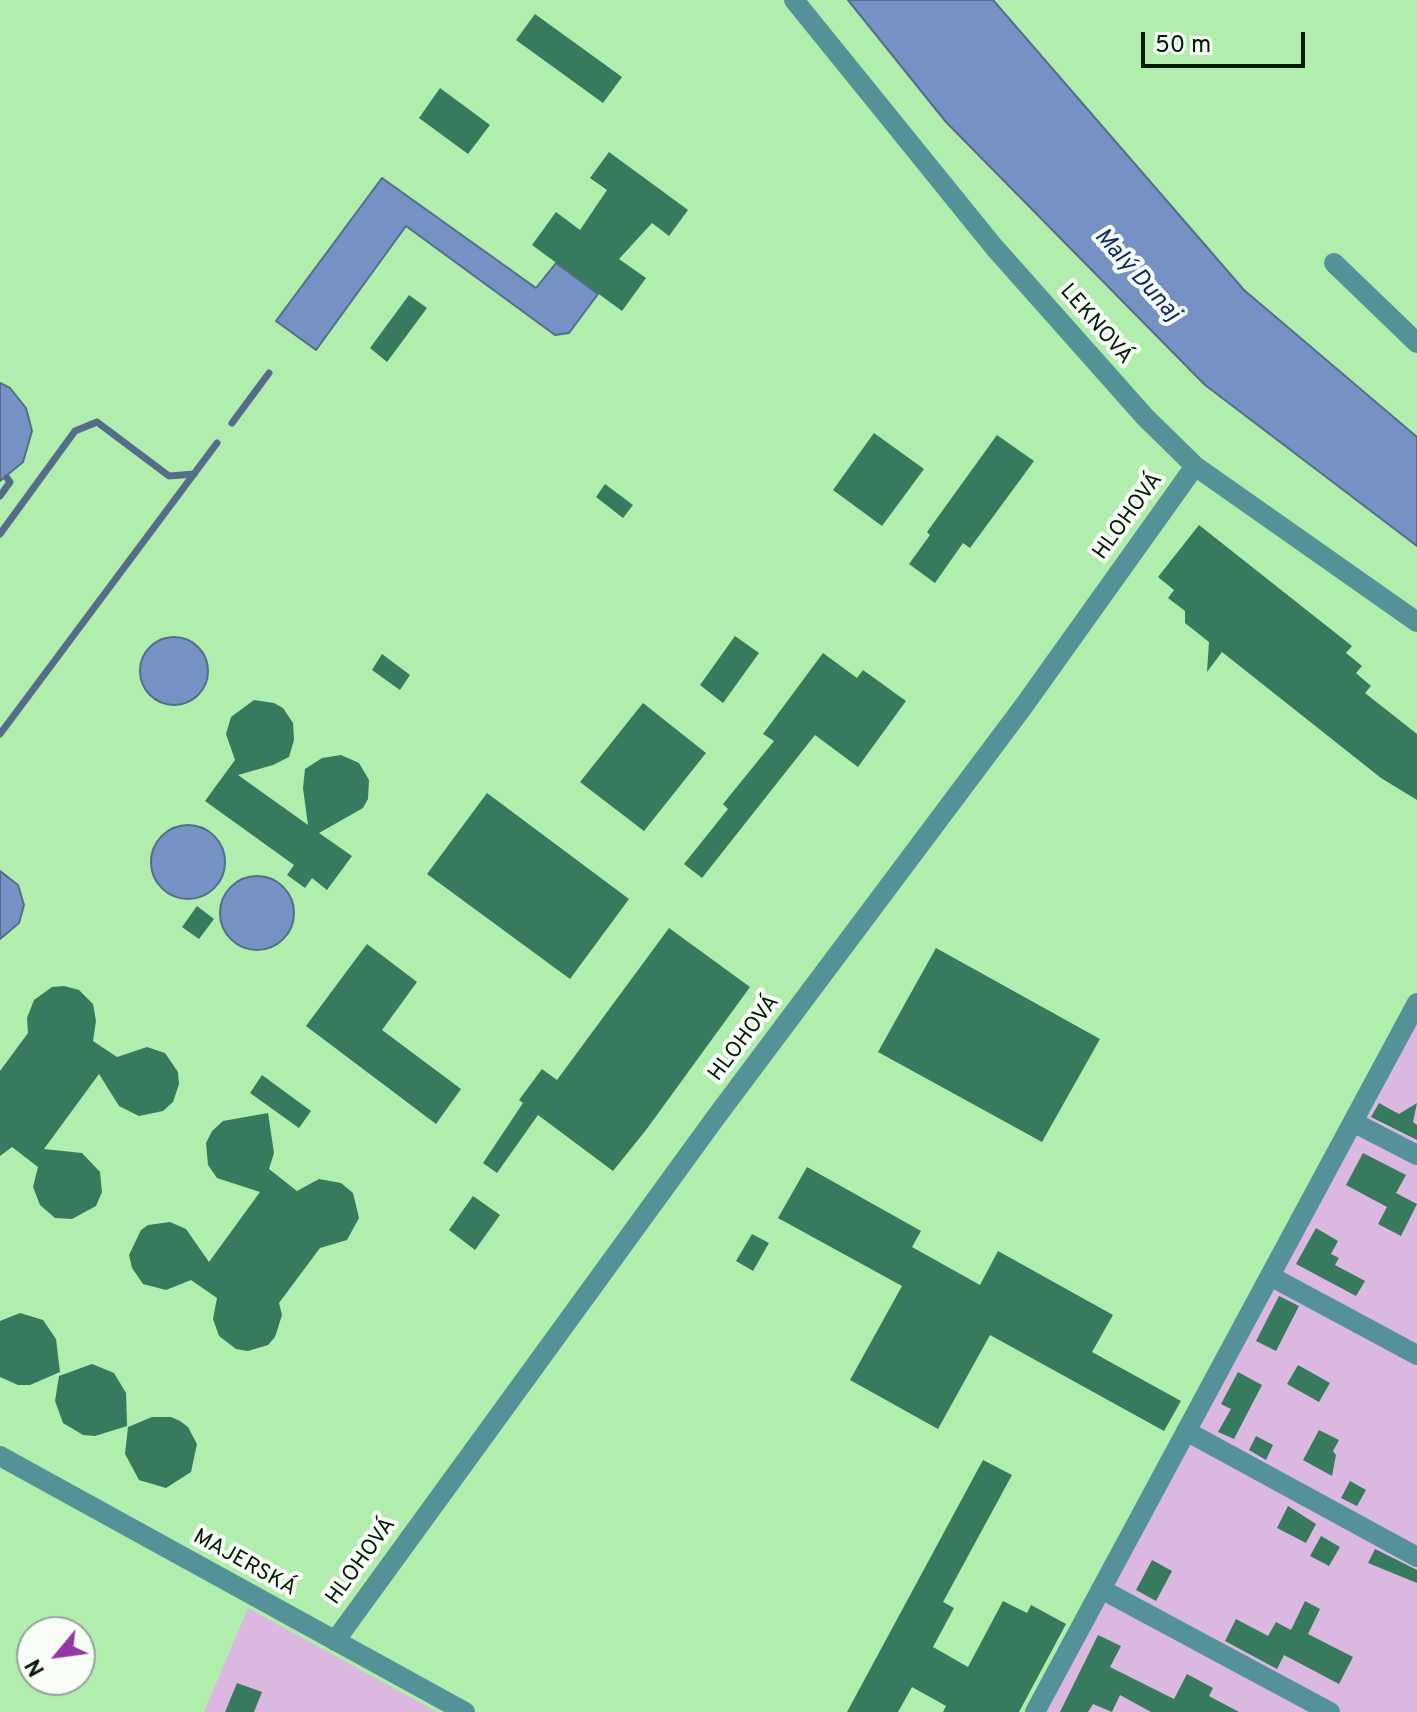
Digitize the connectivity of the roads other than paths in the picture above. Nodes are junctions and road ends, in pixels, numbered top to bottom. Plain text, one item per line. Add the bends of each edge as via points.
1 (794, 0) edge
2 (1334, 263) dead end
3 (1417, 343) edge
4 (1195, 466) junction
5 (1417, 622) edge
6 (1417, 1003) edge
7 (1353, 1122) junction
8 (1417, 1155) edge
9 (1270, 1276) junction
10 (1417, 1355) edge
11 (1186, 1431) junction
12 (0, 1456) edge
13 (1417, 1557) edge
14 (1101, 1589) junction
15 (335, 1641) junction
16 (465, 1712) edge
17 (1035, 1712) edge
18 (1330, 1712) edge

1 - 4 street, LEKNOVÁ via 994,247
2 - 3 street
4 - 5 street, LEKNOVÁ
4 - 15 street, HLOHOVÁ
6 - 7 street
7 - 8 street
7 - 9 street
9 - 10 street
9 - 11 street
11 - 13 street
11 - 14 street
12 - 15 street, MAJERSKÁ
14 - 17 street
14 - 18 street
15 - 16 street, MAJERSKÁ

